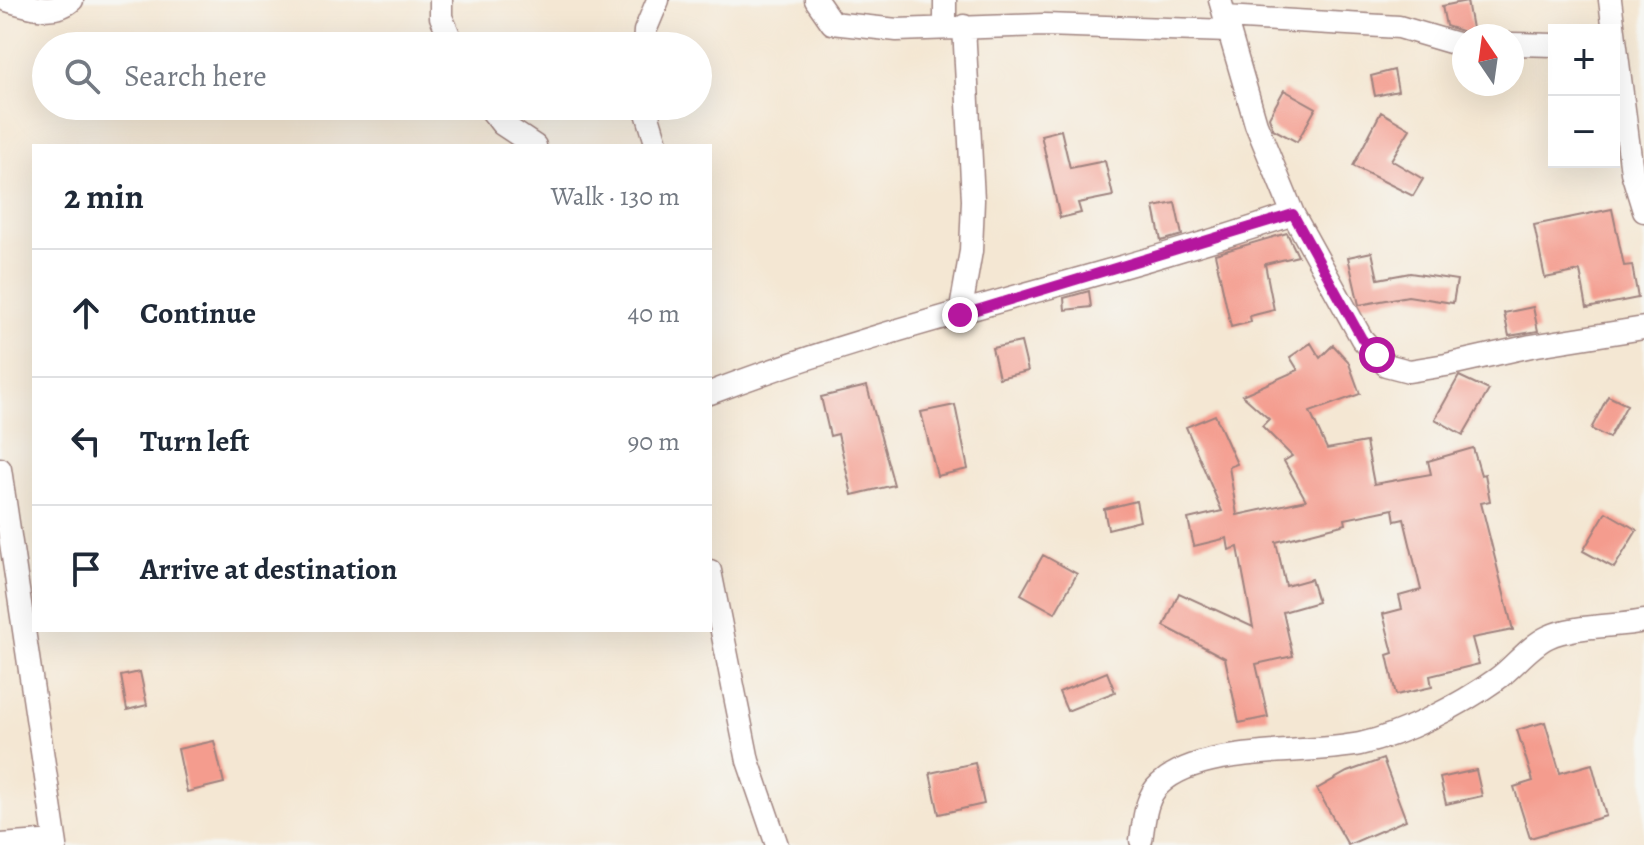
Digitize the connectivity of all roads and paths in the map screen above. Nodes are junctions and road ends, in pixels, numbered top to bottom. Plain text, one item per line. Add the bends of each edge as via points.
1 (72, 0) edge
2 (441, 0) edge
3 (658, 0) edge
4 (816, 0) edge
5 (945, 0) edge
6 (1610, 0) edge
7 (3, 2) edge
8 (1225, 16) edge
9 (1613, 24) edge
10 (954, 26) junction
11 (448, 32) edge
12 (645, 32) edge
13 (1452, 42) edge
14 (1524, 44) edge
15 (1548, 45) edge
16 (1620, 78) edge
17 (499, 120) edge
18 (649, 120) edge
19 (532, 144) edge
20 (656, 144) edge
21 (1644, 211) edge
22 (1293, 214) junction
23 (960, 315) junction
24 (1644, 328) edge
25 (712, 392) edge
26 (0, 469) edge
27 (712, 581) edge
28 (1644, 621) edge
29 (1141, 840) dead end
30 (55, 843) edge
31 (1, 845) edge
32 (777, 845) edge

1 - 7 street via 48,9
2 - 11 street
3 - 12 street
4 - 10 street via 832,23 846,27
5 - 10 street
6 - 9 street
8 - 10 street
8 - 13 street via 1399,27
8 - 22 street via 1256,124
10 - 23 street via 973,200
14 - 15 street
16 - 21 street via 1632,172
17 - 19 street
18 - 20 street
22 - 23 street
22 - 24 street via 1362,339 1386,365 1409,371
23 - 25 street
26 - 30 street
27 - 32 street via 748,761
28 - 29 street via 1548,637 1460,701 1363,743 1307,753 1219,758 1185,770 1159,784 1147,805
30 - 31 street

